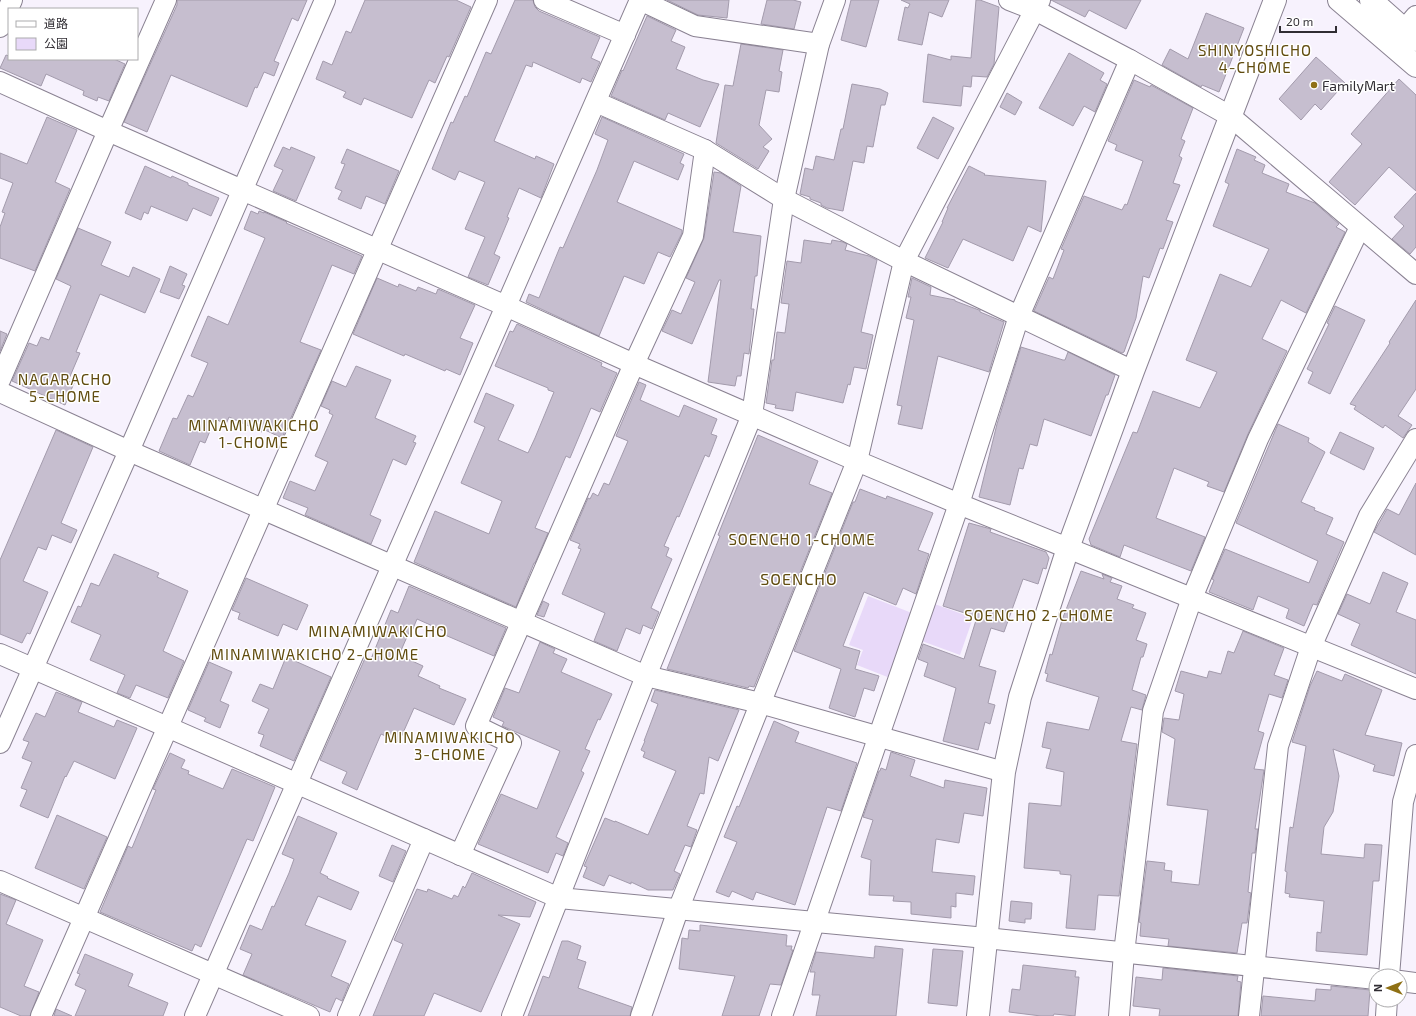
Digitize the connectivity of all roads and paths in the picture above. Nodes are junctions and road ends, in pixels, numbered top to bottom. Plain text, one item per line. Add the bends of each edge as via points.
1 (166, 0) edge
2 (325, 0) edge
3 (487, 0) edge
4 (544, 0) edge
5 (640, 0) edge
6 (835, 0) edge
7 (1009, 0) edge
8 (1275, 0) edge
9 (1339, 0) edge
10 (1371, 0) edge
11 (1037, 5) edge
12 (8, 9) edge
13 (0, 27) edge
14 (1412, 29) edge
15 (625, 35) junction
16 (819, 44) junction
17 (1130, 60) junction
18 (1416, 66) edge
19 (0, 82) edge
20 (596, 102) junction
21 (1230, 116) junction
22 (108, 131) junction
23 (705, 150) junction
24 (242, 190) junction
25 (784, 199) junction
26 (1360, 227) junction
27 (378, 250) junction
28 (904, 261) junction
29 (1416, 274) edge
30 (506, 306) junction
31 (1019, 316) junction
32 (634, 364) junction
33 (1133, 371) junction
34 (0, 380) edge
35 (0, 392) edge
36 (752, 415) junction
37 (1416, 439) edge
38 (129, 451) junction
39 (857, 461) junction
40 (959, 504) junction
41 (262, 509) junction
42 (1068, 548) junction
43 (392, 566) junction
44 (1192, 598) junction
45 (522, 622) junction
46 (1311, 647) junction
47 (0, 654) edge
48 (33, 668) junction
49 (646, 676) junction
50 (1416, 689) edge
51 (760, 703) junction
52 (169, 727) junction
53 (878, 735) junction
54 (0, 743) edge
55 (1416, 755) edge
56 (1004, 772) junction
57 (296, 783) junction
58 (424, 839) junction
59 (460, 855) junction
60 (0, 881) edge
61 (559, 898) junction
62 (678, 910) junction
63 (84, 918) junction
64 (815, 922) junction
65 (986, 938) junction
66 (1124, 953) junction
67 (1254, 966) junction
68 (1390, 968) edge
69 (213, 974) junction
70 (1368, 978) edge
71 (305, 1015) edge
72 (41, 1016) edge
73 (195, 1016) edge
74 (348, 1016) edge
75 (512, 1016) edge
76 (641, 1016) edge
77 (782, 1016) edge
78 (978, 1016) edge
79 (1119, 1016) edge
80 (1249, 1016) edge

1 - 22 street
2 - 24 street
3 - 27 street
4 - 15 street
5 - 15 street
5 - 16 street via 695,26
6 - 16 street
7 - 11 street
8 - 21 street
9 - 18 street
10 - 14 street
11 - 17 street
11 - 28 street
12 - 13 street
15 - 20 street
16 - 25 street
17 - 21 street
17 - 31 street
19 - 22 street
20 - 23 street
20 - 30 street
21 - 26 street
21 - 33 street
22 - 24 street
22 - 34 street
23 - 25 street
23 - 32 street via 693,236
24 - 27 street
24 - 38 street
25 - 28 street
25 - 36 street
26 - 29 street
26 - 44 street via 1258,439
27 - 30 street
27 - 41 street
28 - 31 street
28 - 39 street
30 - 32 street
30 - 43 street
31 - 33 street
31 - 40 street
32 - 36 street
32 - 45 street
33 - 42 street
35 - 38 street
36 - 39 street
36 - 49 street
37 - 46 street via 1369,516
38 - 41 street
38 - 48 street
39 - 40 street
39 - 51 street
40 - 42 street
40 - 53 street
41 - 43 street
41 - 52 street
42 - 44 street
42 - 56 street via 1020,697
43 - 45 street
43 - 57 street
44 - 46 street
44 - 66 street via 1153,712
45 - 49 street
45 - 59 street via 476,726 511,743
46 - 50 street
46 - 67 street via 1278,746
47 - 48 street
48 - 52 street
48 - 54 street
49 - 51 street
49 - 61 street
51 - 53 street
51 - 62 street
52 - 57 street
52 - 63 street
53 - 56 street
53 - 64 street
55 - 68 street via 1402,802
56 - 65 street
57 - 58 street
57 - 69 street
58 - 59 street
58 - 74 street
59 - 61 street
60 - 63 street
61 - 62 street
61 - 75 street
62 - 64 street
62 - 76 street
63 - 69 street
63 - 72 street
64 - 65 street
64 - 77 street
65 - 66 street
65 - 78 street
66 - 67 street
66 - 79 street
67 - 70 street
67 - 80 street
69 - 71 street
69 - 73 street

